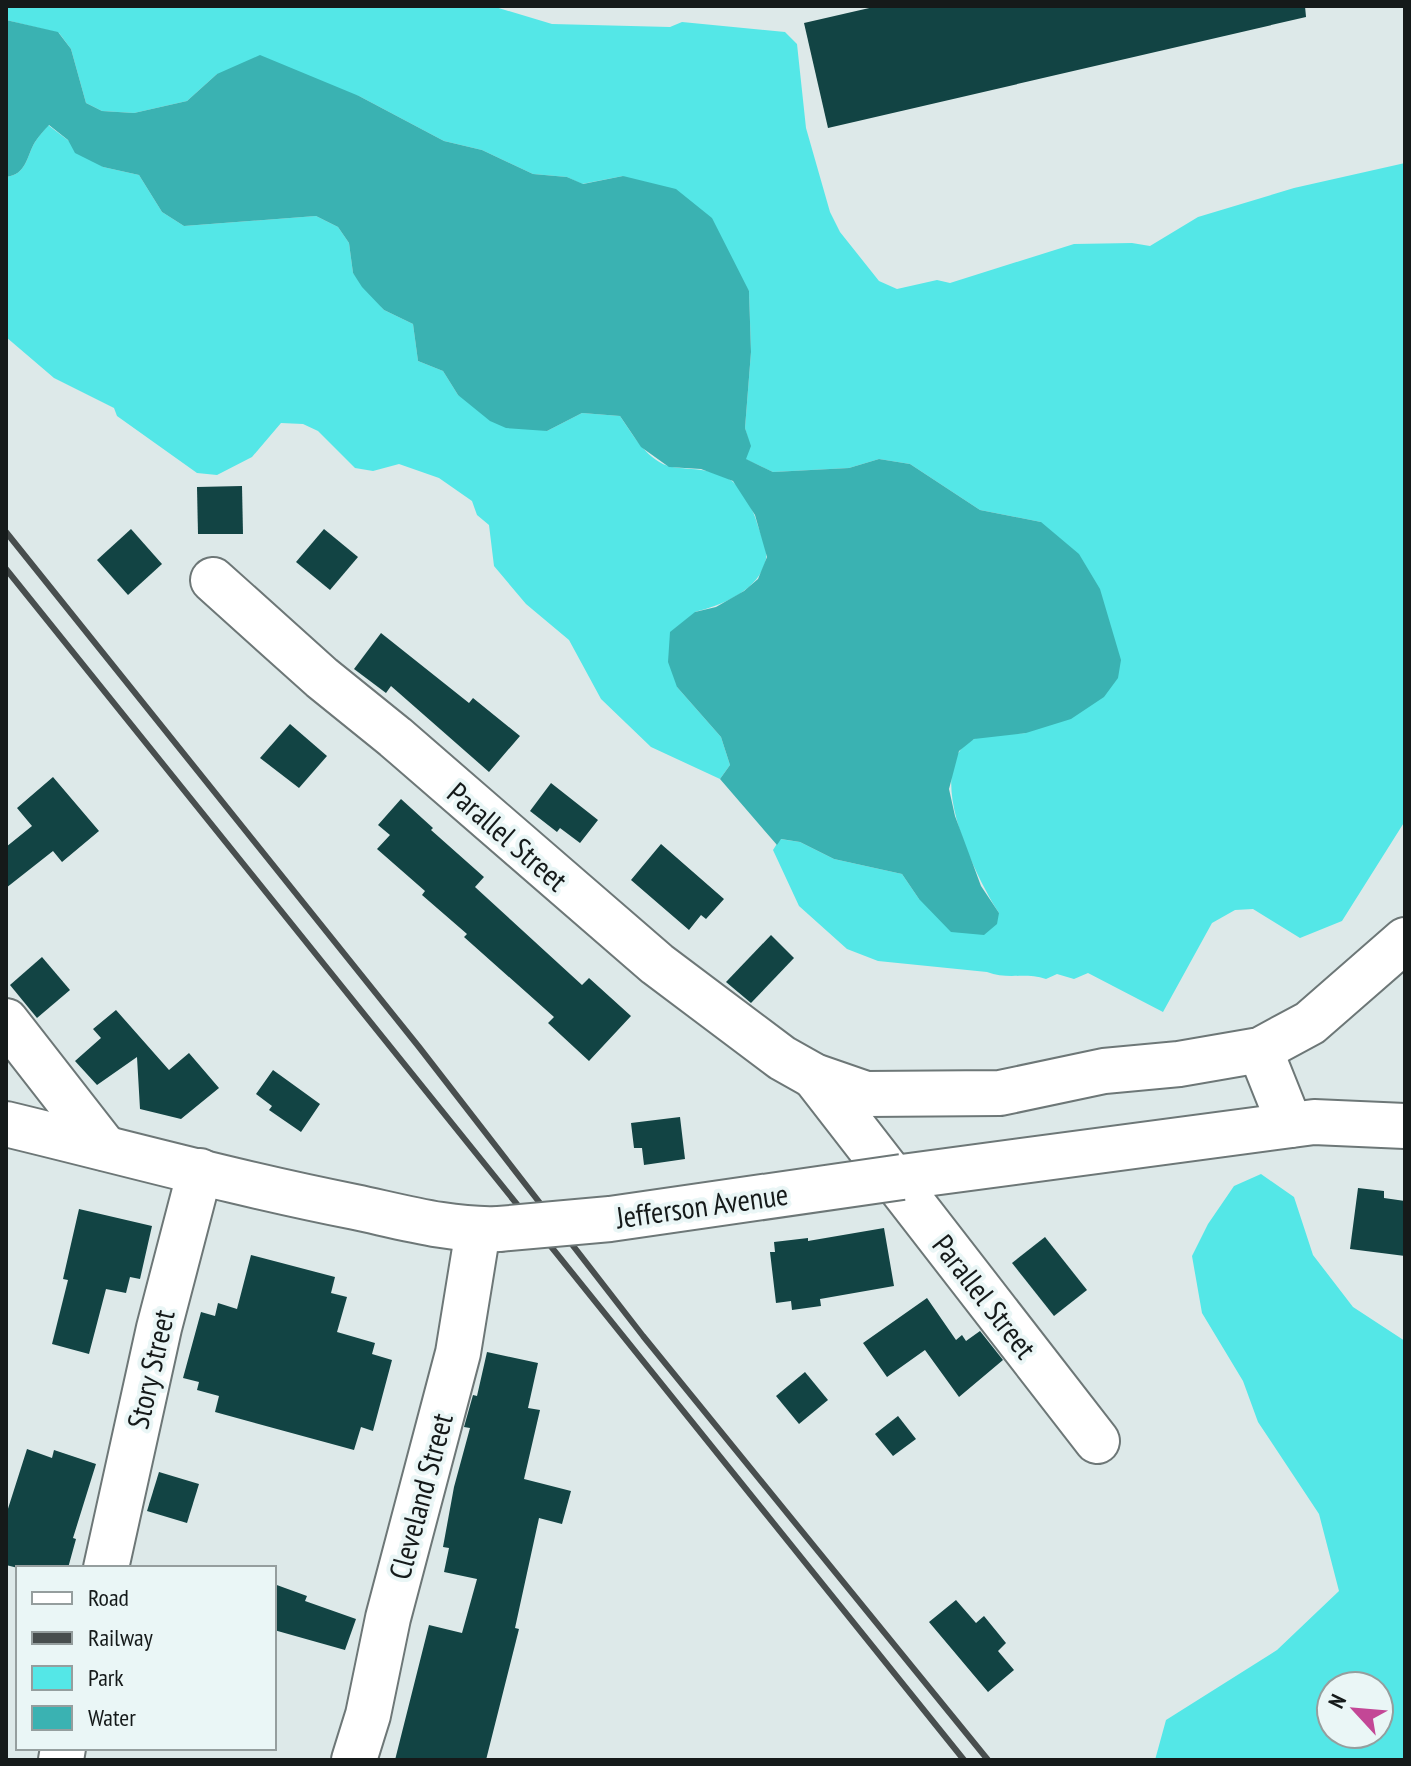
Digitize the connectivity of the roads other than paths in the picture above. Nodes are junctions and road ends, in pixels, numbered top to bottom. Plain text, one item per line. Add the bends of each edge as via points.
1 (213, 580) dead end
2 (1405, 940) edge
3 (6, 1021) edge
4 (1260, 1050) junction
5 (814, 1076) junction
6 (6, 1124) edge
7 (1405, 1126) edge
8 (1274, 1127) junction
9 (105, 1148) junction
10 (200, 1171) junction
11 (488, 1230) junction
12 (1097, 1441) dead end
13 (106, 1566) edge
14 (354, 1760) edge

1 - 5 street, Parallel Street via 657,964
2 - 4 street, Parallel Street via 1310,1023
3 - 9 street
4 - 5 street, Parallel Street via 1104,1071 1000,1093 866,1094
4 - 8 street
5 - 12 street, Parallel Street
6 - 9 street, Jefferson Avenue
7 - 8 street, Jefferson Avenue via 1314,1122
8 - 11 street, Jefferson Avenue, bridge via 610,1219
9 - 10 street, Jefferson Avenue
10 - 11 street, Jefferson Avenue via 308,1198
10 - 13 street, Story Street
11 - 14 street, Cleveland Street

